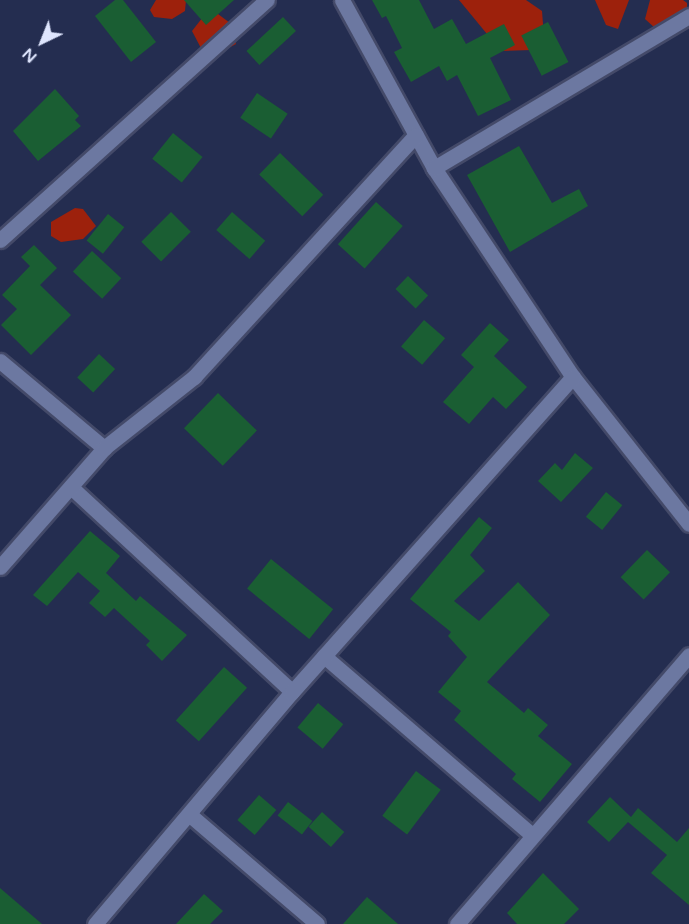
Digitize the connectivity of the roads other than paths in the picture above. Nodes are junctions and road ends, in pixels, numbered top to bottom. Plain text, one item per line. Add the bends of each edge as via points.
1 (267, 0) edge
2 (342, 0) edge
3 (689, 16) edge
4 (416, 135) junction
5 (434, 168) junction
6 (0, 240) edge
7 (0, 361) edge
8 (573, 377) junction
9 (104, 448) junction
10 (71, 487) junction
11 (689, 524) edge
12 (0, 567) edge
13 (689, 655) edge
14 (324, 656) junction
15 (292, 692) junction
16 (190, 816) junction
17 (532, 835) junction
18 (95, 924) edge
19 (317, 924) edge
20 (457, 924) edge

1 - 6 street
2 - 4 street
3 - 5 street
4 - 5 street
4 - 9 street via 194,377
5 - 8 street
7 - 9 street
8 - 11 street
8 - 14 street
9 - 10 street
10 - 12 street
10 - 15 street
13 - 17 street
14 - 15 street
14 - 17 street
15 - 16 street
16 - 18 street
16 - 19 street
17 - 20 street

